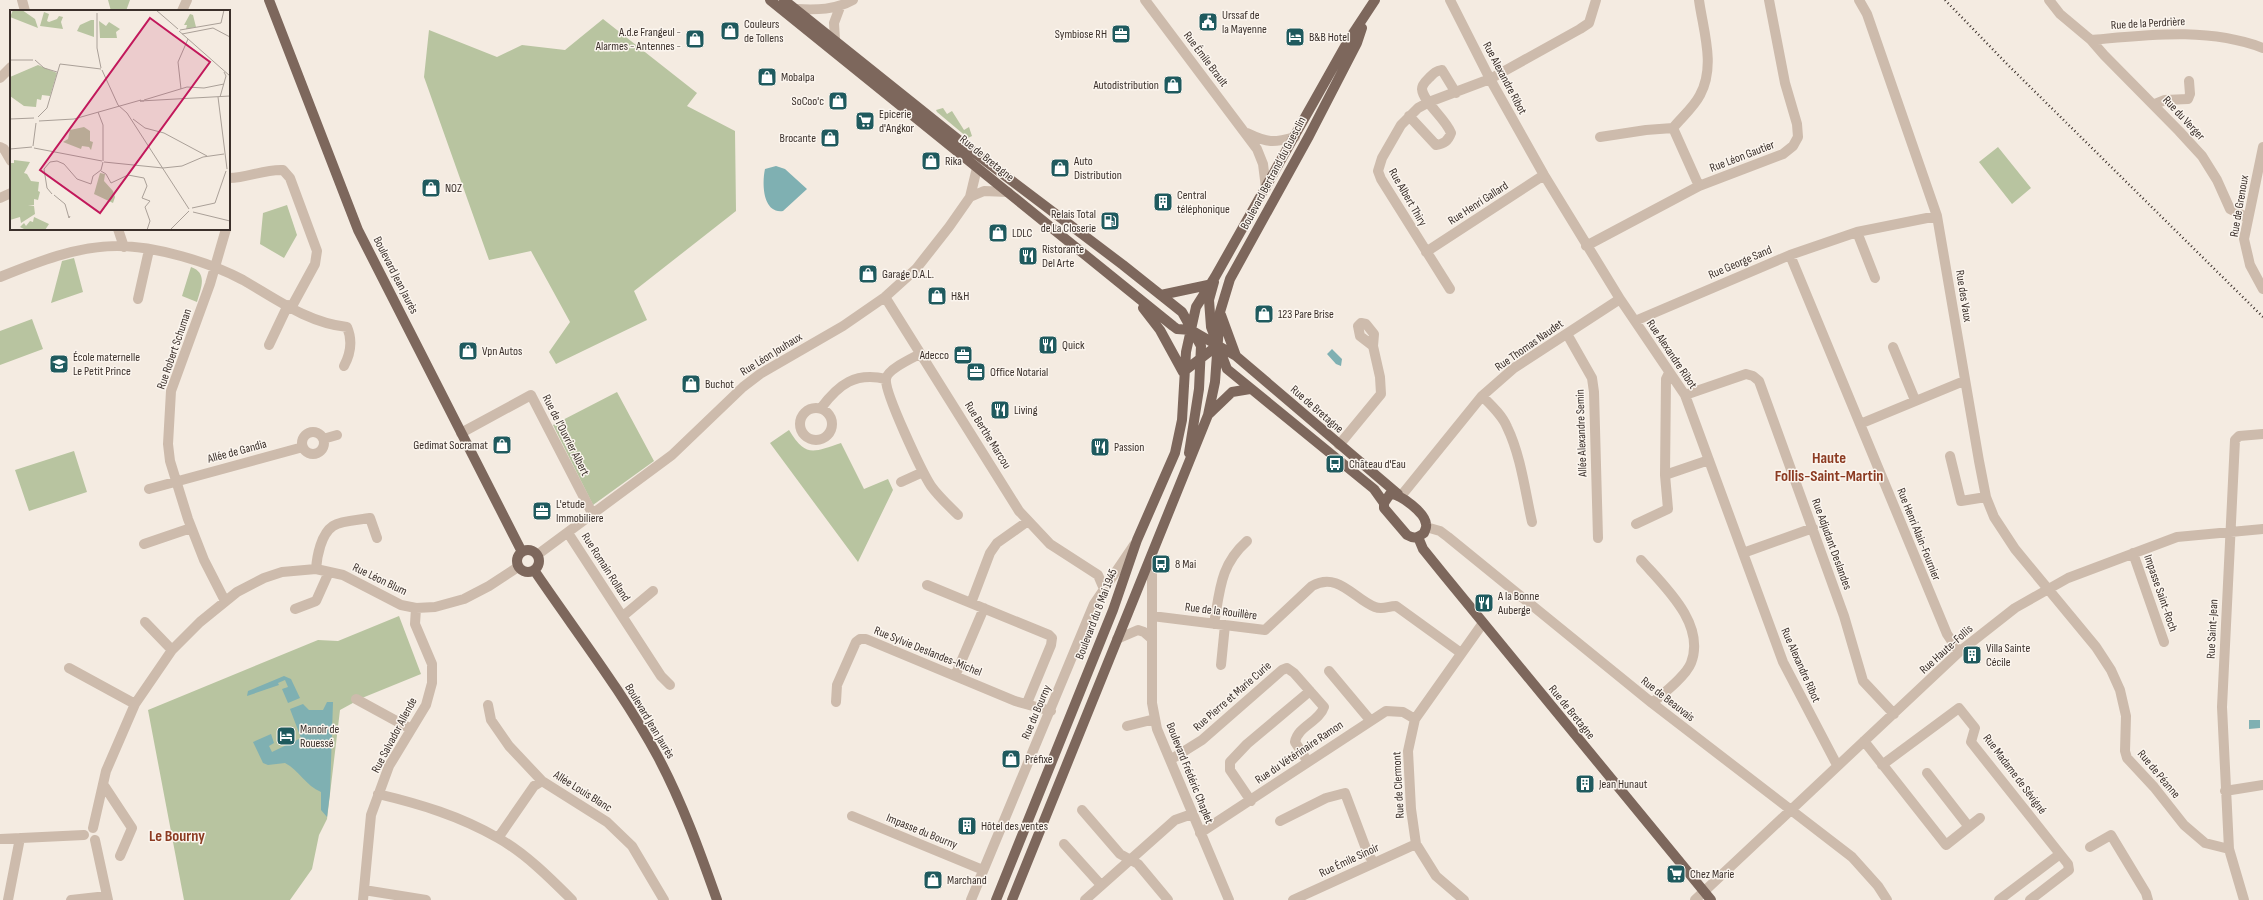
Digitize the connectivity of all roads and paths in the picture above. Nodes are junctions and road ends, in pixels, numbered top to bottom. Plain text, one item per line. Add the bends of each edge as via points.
1 (22, 0) edge
2 (269, 0) edge
3 (770, 0) edge
4 (784, 0) edge
5 (853, 0) edge
6 (1145, 0) edge
7 (1375, 0) edge
8 (1450, 0) edge
9 (1596, 0) edge
10 (1699, 0) edge
11 (1768, 0) edge
12 (1859, 0) edge
13 (2049, 0) edge
14 (840, 7) junction
15 (796, 9) junction
16 (25, 10) edge
17 (1366, 17) junction
18 (835, 40) junction
19 (2091, 40) junction
20 (2263, 48) edge
21 (10, 68) edge
22 (0, 78) edge
23 (1490, 79) junction
24 (2189, 81) dead end
25 (1456, 93) junction
26 (1429, 102) junction
27 (2155, 104) junction
28 (1409, 116) junction
29 (1673, 128) junction
30 (1247, 133) junction
31 (1295, 137) junction
32 (1600, 137) dead end
33 (0, 147) edge
34 (2263, 147) edge
35 (10, 159) edge
36 (978, 168) junction
37 (1544, 175) junction
38 (230, 178) edge
39 (1699, 186) junction
40 (1266, 188) junction
41 (1008, 192) junction
42 (10, 193) edge
43 (970, 196) junction
44 (0, 198) edge
45 (1938, 216) junction
46 (2248, 218) junction
47 (118, 230) edge
48 (226, 230) edge
49 (1857, 232) junction
50 (1586, 246) junction
51 (124, 247) junction
52 (149, 250) junction
53 (1426, 252) junction
54 (1790, 255) junction
55 (215, 268) junction
56 (0, 277) edge
57 (1875, 278) dead end
58 (1212, 281) junction
59 (1450, 289) dead end
60 (2263, 289) edge
61 (1161, 295) junction
62 (1134, 296) junction
63 (886, 297) junction
64 (138, 299) dead end
65 (1620, 299) junction
66 (290, 306) junction
67 (1220, 312) junction
68 (1635, 321) junction
69 (1191, 330) junction
70 (1567, 334) junction
71 (269, 345) dead end
72 (1218, 345) junction
73 (1373, 346) dead end
74 (1893, 347) dead end
75 (920, 354) junction
76 (1236, 356) junction
77 (1200, 359) junction
78 (344, 366) dead end
79 (1183, 372) junction
80 (1669, 373) junction
81 (886, 379) junction
82 (1964, 381) junction
83 (1250, 388) junction
84 (1685, 395) junction
85 (1482, 396) junction
86 (1915, 400) junction
87 (821, 408) dead end
88 (1208, 415) junction
89 (1860, 424) junction
90 (461, 433) junction
91 (337, 434) dead end
92 (2263, 434) edge
93 (323, 439) junction
94 (303, 446) junction
95 (1340, 446) junction
96 (1950, 456) dead end
97 (1188, 460) junction
98 (1709, 460) junction
99 (923, 472) junction
100 (1665, 476) junction
101 (176, 480) junction
102 (901, 482) dead end
103 (149, 488) dead end
104 (1399, 495) junction
105 (1986, 497) junction
106 (1384, 503) junction
107 (593, 514) junction
108 (958, 515) dead end
109 (1028, 521) junction
110 (1532, 522) dead end
111 (1636, 524) dead end
112 (1426, 527) junction
113 (191, 528) junction
114 (1812, 528) junction
115 (2263, 529) edge
116 (2230, 532) junction
117 (568, 533) junction
118 (1418, 537) junction
119 (377, 538) dead end
120 (1598, 538) dead end
121 (1137, 540) junction
122 (1247, 541) dead end
123 (144, 544) dead end
124 (522, 552) junction
125 (1743, 553) junction
126 (2133, 553) junction
127 (1152, 554) junction
128 (537, 555) junction
129 (1642, 560) dead end
130 (518, 567) junction
131 (1088, 568) junction
132 (316, 569) junction
133 (534, 570) junction
134 (1117, 570) junction
135 (329, 572) junction
136 (927, 585) dead end
137 (2048, 588) junction
138 (1104, 589) junction
139 (653, 591) dead end
140 (225, 601) junction
141 (971, 603) junction
142 (416, 608) junction
143 (984, 608) junction
144 (295, 609) dead end
145 (623, 616) junction
146 (1152, 616) junction
147 (145, 622) dead end
148 (1483, 623) junction
149 (1214, 624) junction
150 (1225, 625) junction
151 (1117, 639) junction
152 (1152, 639) junction
153 (2164, 642) dead end
154 (172, 650) junction
155 (1959, 652) junction
156 (1461, 653) junction
157 (1221, 665) dead end
158 (69, 668) dead end
159 (1329, 671) dead end
160 (955, 676) junction
161 (670, 685) dead end
162 (1310, 691) junction
163 (356, 699) dead end
164 (836, 702) dead end
165 (1027, 703) junction
166 (1652, 703) junction
167 (135, 704) junction
168 (488, 705) dead end
169 (1051, 712) junction
170 (1894, 714) junction
171 (1155, 719) junction
172 (1415, 719) junction
173 (1370, 720) junction
174 (1127, 726) dead end
175 (411, 730) junction
176 (1864, 741) junction
177 (1170, 760) junction
178 (1308, 762) junction
179 (1837, 765) junction
180 (1882, 765) junction
181 (1927, 772) dead end
182 (542, 780) junction
183 (103, 784) junction
184 (2263, 785) edge
185 (2225, 791) junction
186 (378, 794) junction
187 (1251, 801) junction
188 (1790, 809) junction
189 (1082, 810) dead end
190 (1192, 814) junction
191 (852, 816) dead end
192 (1980, 818) dead end
193 (1280, 821) dead end
194 (1969, 827) junction
195 (93, 828) junction
196 (1200, 833) junction
197 (84, 835) junction
198 (20, 838) junction
199 (498, 838) junction
200 (0, 839) edge
201 (95, 840) junction
202 (1064, 844) dead end
203 (1416, 844) junction
204 (2090, 846) dead end
205 (2229, 849) junction
206 (2060, 854) junction
207 (120, 856) dead end
208 (1129, 860) junction
209 (1374, 863) junction
210 (983, 870) junction
211 (1101, 885) junction
212 (1704, 892) junction
213 (363, 895) edge
214 (108, 898) edge
215 (8, 900) edge
216 (71, 900) edge
217 (426, 900) edge
218 (572, 900) edge
219 (664, 900) edge
220 (717, 900) edge
221 (971, 900) edge
222 (996, 900) edge
223 (1012, 900) edge
224 (1085, 900) edge
225 (1168, 900) edge
226 (1229, 900) edge
227 (1293, 900) edge
228 (1464, 900) edge
229 (1695, 900) edge
230 (1711, 900) edge
231 (1887, 900) edge
232 (1999, 900) edge
233 (2030, 900) edge
234 (2148, 900) edge
235 (2244, 900) edge

1 - 16 street
2 - 90 main road, Boulevard Jean Jaurès via 358,230
3 - 36 main road, Rue de Bretagne
4 - 15 main road, Rue de Bretagne
5 - 14 street
6 - 30 street, Rue Émile Brault
7 - 17 main road, Boulevard Bertrand du Guesclin
8 - 23 street, Rue Alexandre Ribot
9 - 23 street, Rue Albert Thiry via 1589,23
10 - 29 street via 1709,66 1700,96
11 - 39 street, Rue Léon Gautier via 1798,137 1793,146 1783,154
12 - 45 street, Rue des Vaux via 1867,14
13 - 19 street via 2060,14
14 - 15 street
14 - 18 street via 834,23
15 - 18 main road, Rue de Bretagne
17 - 31 main road, Boulevard Bertrand du Guesclin via 1348,41
17 - 67 main road, Boulevard Bertrand du Guesclin via 1357,43 1230,279
18 - 61 main road, Rue de Bretagne via 975,153
19 - 20 street, Rue de la Perdrière via 2177,34 2212,35 2244,41
19 - 27 street, Rue du Verger
21 - 22 street
23 - 25 street, Rue Albert Thiry
23 - 37 street, Rue Alexandre Ribot
24 - 27 street via 2188,99 2159,101
25 - 26 street, Rue Albert Thiry
25 - 26 street via 1445,73 1442,70 1436,71 1422,90
26 - 28 street, Rue Albert Thiry
26 - 28 street via 1449,127 1451,133 1448,140 1436,145
27 - 46 street, Rue du Verger via 2202,156 2217,180 2230,209
28 - 53 street, Rue Albert Thiry via 1382,158 1378,171
29 - 32 street
29 - 39 street
30 - 31 street, Rue Émile Brault via 1267,142
30 - 40 street, Rue Émile Brault via 1261,158
31 - 40 main road, Boulevard Bertrand du Guesclin
33 - 35 street
34 - 46 street, Rue de Grenoux
36 - 41 main road, Rue de Bretagne
36 - 43 street, Rue Léon Jouhaux
37 - 50 street, Rue Alexandre Ribot
37 - 53 street, Rue Henri Gallard
38 - 66 street via 270,169 283,170 290,178 317,251 316,264
39 - 50 street, Rue Léon Gautier
40 - 58 main road, Boulevard Bertrand du Guesclin
41 - 43 street via 984,190
41 - 62 main road, Rue de Bretagne
42 - 44 street
43 - 63 street, Rue Léon Jouhaux via 916,269
45 - 49 street, Rue George Sand
45 - 82 street, Rue des Vaux
46 - 60 street, Rue de Grenoux via 2244,238 2250,265
47 - 51 street
48 - 55 street, Rue Robert Schuman
49 - 54 street, Rue George Sand
49 - 57 street
50 - 65 street, Rue Alexandre Ribot
51 - 52 street
51 - 56 street via 96,248 65,254
52 - 55 street
52 - 64 street
53 - 59 street, Rue Albert Thiry
54 - 68 street, Rue George Sand
54 - 89 street, Rue Henri Alain-Fournier
55 - 66 street via 230,273
55 - 101 street, Rue Robert Schuman via 171,390 168,444
58 - 61 main road
58 - 69 main road, Boulevard Bertrand du Guesclin via 1196,307
58 - 72 main road via 1209,312 1211,327
61 - 69 main road, Rue de Bretagne via 1182,312
62 - 69 main road, Rue de Bretagne via 1176,329
62 - 79 main road via 1160,330
63 - 75 street, Rue Berthe Marcou
63 - 107 street, Rue Léon Jouhaux via 843,326 760,374 672,455
65 - 68 street, Rue Alexandre Ribot
65 - 70 street, Rue Thomas Naudet
66 - 71 street
66 - 78 street via 308,318 347,327 352,337 349,356
67 - 72 main road, Boulevard Bertrand du Guesclin
67 - 76 main road
68 - 80 street, Rue Alexandre Ribot
69 - 72 main road, Rue de Bretagne
69 - 77 main road via 1201,346
69 - 79 main road, Boulevard du 8 Mai 1945
70 - 85 street, Rue Thomas Naudet via 1514,368
70 - 120 street, Allée Alexandre Semin via 1592,378
72 - 76 main road, Rue de Bretagne
72 - 77 main road
72 - 83 main road via 1227,369
72 - 88 main road via 1215,382
73 - 95 street via 1381,394
74 - 86 street
75 - 81 street via 889,373
75 - 109 street, Rue Berthe Marcou
76 - 95 main road, Rue de Bretagne
77 - 79 main road
77 - 97 main road
79 - 121 main road, Boulevard du 8 Mai 1945 via 1182,420 1175,453
80 - 84 street, Rue Alexandre Ribot
80 - 100 street via 1666,379
81 - 87 street via 870,375 841,385
81 - 99 street
82 - 86 street
82 - 105 street, Rue des Vaux
83 - 88 main road via 1227,396
83 - 106 main road via 1374,489
84 - 98 street, Rue Alexandre Ribot
84 - 114 street, Rue Adjudant Deslandes via 1746,374 1759,381
85 - 104 street, Rue Thomas Naudet
85 - 110 street via 1495,408 1507,426 1514,444
86 - 89 street
88 - 97 main road
89 - 155 street, Rue Henri Alain-Fournier via 1947,634
90 - 107 street, Rue de l'Ouvrier Albert via 531,395
90 - 124 main road, Boulevard Jean Jaurès
91 - 93 street
92 - 116 street, Rue Saint-Jean via 2239,436 2235,440
93 - 94 street via 318,434 308,434 303,439
93 - 94 street via 324,446 317,453 310,454
94 - 101 street, Allée de Gandia
95 - 104 main road, Rue de Bretagne
96 - 105 street via 1961,501
97 - 127 main road
98 - 100 street
98 - 125 street, Rue Alexandre Ribot
99 - 102 street
99 - 108 street via 944,501
100 - 111 street via 1668,509
101 - 103 street
101 - 113 street, Rue Robert Schuman
104 - 106 main road via 1390,494
104 - 112 main road, Rue de Bretagne via 1424,517
105 - 137 street, Rue des Vaux via 1994,516 2015,549
106 - 118 main road via 1384,508 1407,535 1412,538
107 - 117 street, Rue Léon Jouhaux
109 - 131 street, Rue Berthe Marcou via 1050,544
109 - 141 street via 997,543 990,553
112 - 118 main road via 1424,533
112 - 166 street, Rue de Beauvais via 1440,531 1448,537
113 - 123 street
113 - 140 street, Rue Robert Schuman
114 - 125 street
114 - 170 street, Rue Adjudant Deslandes via 1844,616 1863,681
115 - 116 street, Rue Haute-Follis
116 - 126 street, Rue Haute-Follis via 2177,537
116 - 185 street, Rue Saint-Jean via 2222,707
117 - 128 street, Rue Léon Jouhaux
117 - 145 street, Rue Romain Rolland
118 - 148 main road, Rue de Bretagne via 1423,549
119 - 132 street via 370,518 334,525 327,532 316,556
121 - 134 street, Rue du Bourny
121 - 222 main road, Boulevard du 8 Mai 1945 via 1113,610
122 - 149 street via 1234,553 1223,573
124 - 128 main road via 532,551
124 - 130 main road via 517,557
125 - 179 street, Rue Alexandre Ribot via 1783,662
126 - 137 street, Rue Haute-Follis
126 - 153 street, Impasse Saint-Roch
127 - 146 street, Boulevard Frédéric Chaplet
127 - 151 main road
128 - 133 main road via 539,561
129 - 166 street via 1682,609 1690,626 1694,644 1690,664
130 - 133 main road via 524,572
130 - 142 street, Rue Léon Blum via 490,586 464,599 435,607
131 - 134 street, Rue Berthe Marcou via 1107,572
131 - 138 street, Rue Berthe Marcou via 1098,576
132 - 135 street, Rue Léon Blum
132 - 140 street, Rue Léon Blum via 282,572 264,578
133 - 220 main road, Boulevard Jean Jaurès via 630,710 658,758
134 - 138 street, Rue du Bourny
135 - 142 street, Rue Léon Blum via 343,575 401,606
135 - 144 street via 316,601
136 - 141 street
137 - 155 street, Rue Haute-Follis via 2015,608
137 - 205 street, Rue de Péanne via 2096,647 2111,670 2120,690 2126,716 2127,758 2184,825 2205,843
138 - 169 street, Rue du Bourny via 1094,604
139 - 145 street, Rue Romain Rolland
140 - 154 street, Rue Léon Blum
141 - 143 street
142 - 175 street, Rue Salvador Allende via 415,624 432,664 432,683 426,705
143 - 160 street
143 - 165 street via 1052,638
145 - 161 street, Rue Romain Rolland via 660,676
146 - 149 street, Rue de la Rouillère
146 - 152 street, Boulevard Frédéric Chaplet
147 - 154 street
148 - 156 street, Rue de Clermont
148 - 212 main road, Rue de Bretagne
149 - 150 street, Rue de la Rouillère
150 - 156 street, Rue de la Rouillère via 1265,630 1312,586 1320,581 1333,582 1344,586 1373,606 1382,609 1396,606
150 - 157 street
151 - 152 street via 1138,630
151 - 223 main road
152 - 171 street, Boulevard Frédéric Chaplet via 1152,704
154 - 167 street, Rue Léon Blum
155 - 170 street, Rue Haute-Follis
156 - 172 street, Rue de Clermont
158 - 167 street
159 - 173 street
160 - 164 street, Rue Sylvie Deslandes-Michel via 866,639 860,639 856,642 837,685
160 - 165 street, Rue Sylvie Deslandes-Michel
162 - 177 street, Rue Pierre et Marie Curie via 1294,673 1287,668 1282,670 1202,740
162 - 178 street, Rue Pierre et Marie Curie via 1324,707 1322,713 1297,735 1295,742
162 - 187 street via 1247,744 1230,762 1230,770
163 - 175 street
165 - 169 street, Rue Sylvie Deslandes-Michel
166 - 188 street, Rue de Beauvais
167 - 183 street, Rue Léon Blum via 106,771
168 - 182 street, Allée Louis Blanc via 491,720 509,746
169 - 210 street, Rue du Bourny
170 - 176 street, Rue Haute-Follis
171 - 174 street
171 - 177 street, Boulevard Frédéric Chaplet
172 - 173 street, Rue du Vétérinaire Ramon via 1395,710 1386,711
172 - 203 street, Rue de Clermont via 1408,751 1408,770
173 - 178 street, Rue du Vétérinaire Ramon
175 - 186 street, Rue Salvador Allende via 389,766
176 - 179 street, Rue Haute-Follis
176 - 180 street
177 - 190 street, Boulevard Frédéric Chaplet
178 - 187 street, Rue du Vétérinaire Ramon
179 - 188 street, Rue Haute-Follis
180 - 194 street via 1946,845
180 - 206 street, Rue Madame de Sévigné via 1959,708 1975,728 1971,742
181 - 194 street
182 - 199 street via 534,786
182 - 219 street, Allée Louis Blanc via 613,826 632,846
183 - 195 street, Rue Léon Blum
183 - 207 street via 132,828
184 - 185 street
185 - 205 street, Rue Saint-Jean
186 - 199 street via 448,814
186 - 213 street, Rue Salvador Allende via 371,815
187 - 196 street, Rue du Vétérinaire Ramon
188 - 212 street, Rue Haute-Follis
188 - 231 street, Rue de Beauvais via 1852,857
189 - 208 street via 1120,854
190 - 196 street, Boulevard Frédéric Chaplet
190 - 208 street via 1176,820
191 - 210 street, Impasse du Bourny
192 - 194 street
193 - 209 street via 1326,798 1345,793 1362,840
195 - 197 street via 87,829
195 - 201 street via 98,832
196 - 226 street, Boulevard Frédéric Chaplet
197 - 198 street
197 - 201 street via 88,840
198 - 200 street
198 - 215 street
199 - 218 street
201 - 214 street
202 - 211 street
203 - 209 street, Rue Émile Sinoir
203 - 228 street, Rue de Clermont via 1436,876
204 - 234 street via 2111,834
205 - 235 street, Rue Saint-Jean
206 - 232 street
206 - 233 street, Rue Madame de Sévigné via 2068,864 2069,870
208 - 211 street
208 - 225 street via 1138,864
209 - 227 street, Rue Émile Sinoir
210 - 221 street, Rue du Bourny
211 - 224 street
212 - 229 street, Rue Haute-Follis
212 - 230 main road, Rue de Bretagne
213 - 217 street
214 - 216 street

